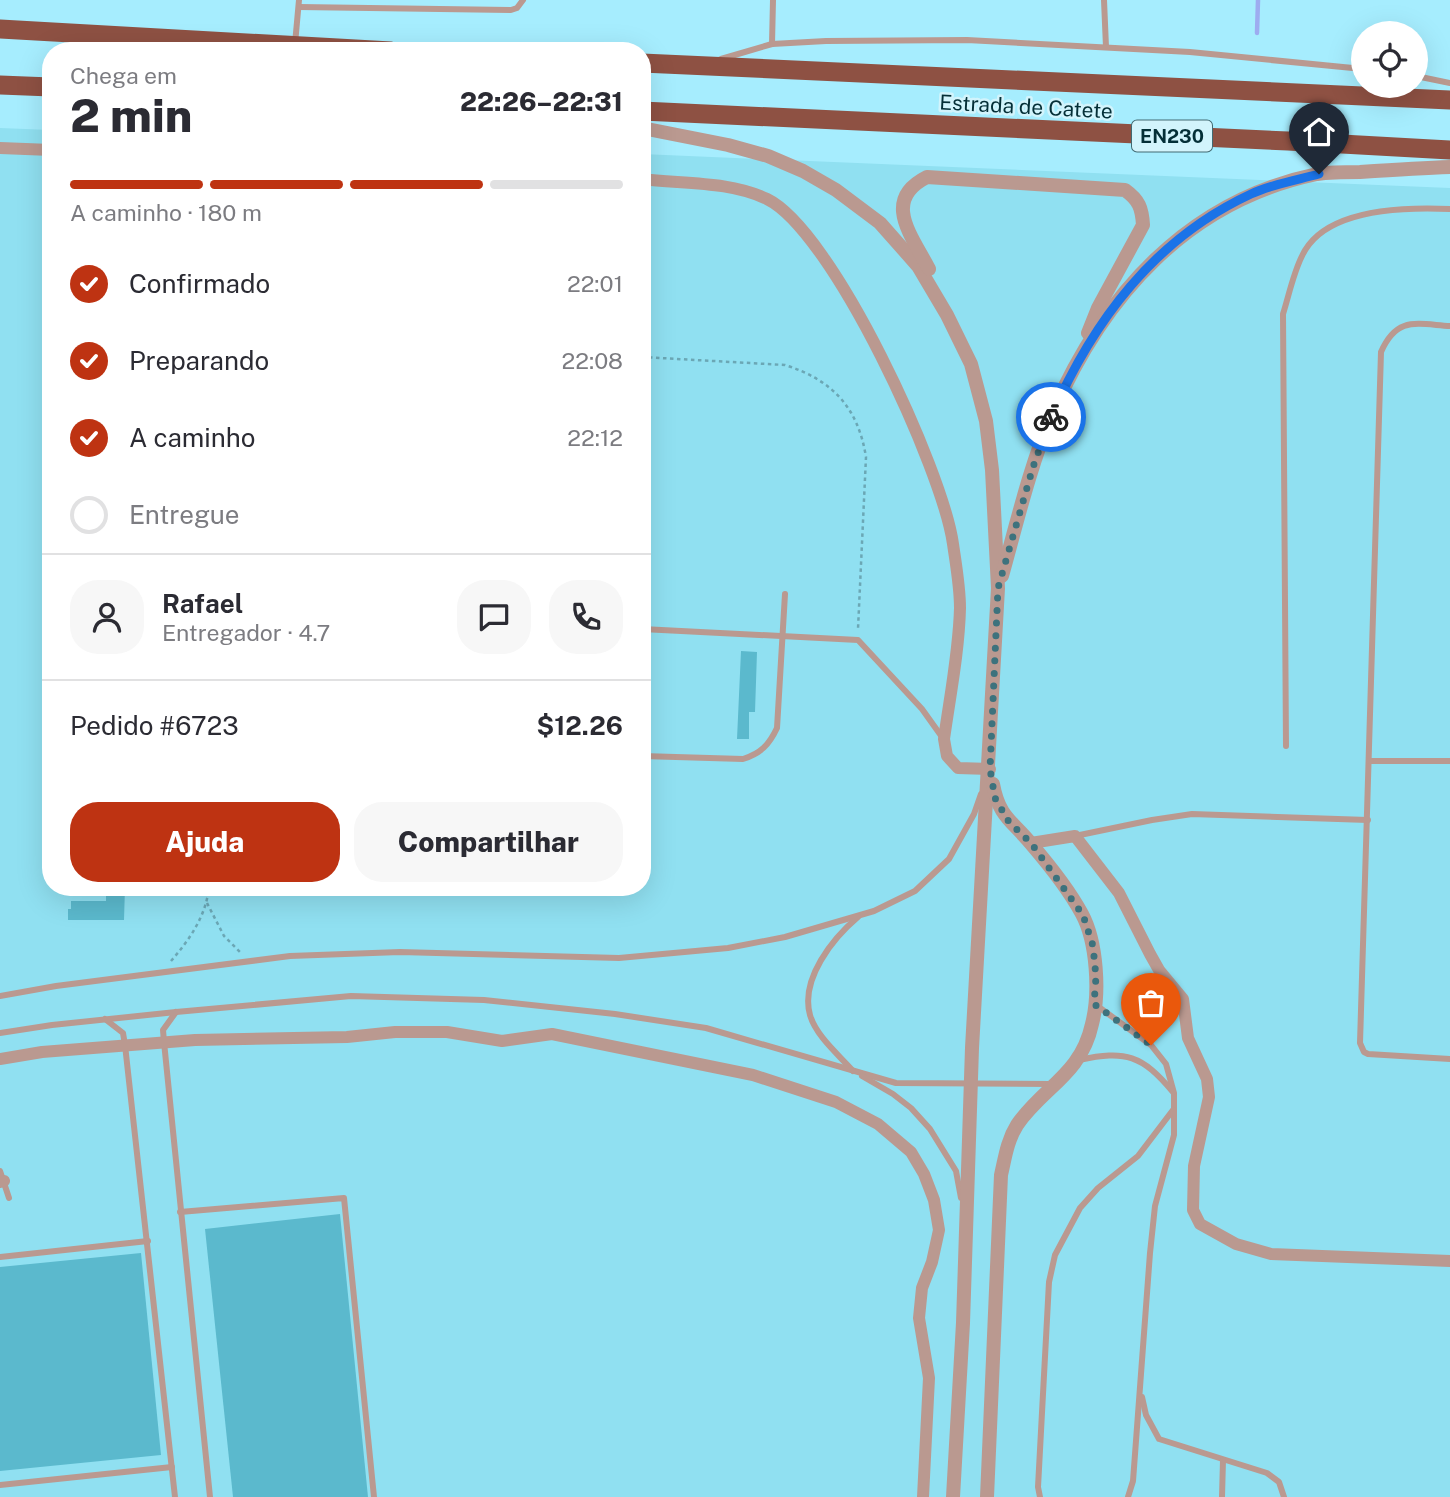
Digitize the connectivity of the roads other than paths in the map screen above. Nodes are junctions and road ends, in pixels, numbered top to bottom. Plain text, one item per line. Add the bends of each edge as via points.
1 (523, 0) edge
2 (773, 0) edge
3 (1104, 0) edge
4 (299, 4) edge
5 (0, 29) edge
6 (226, 42) edge
7 (295, 42) edge
8 (772, 44) junction
9 (1105, 47) junction
10 (651, 63) edge
11 (698, 65) junction
12 (1351, 68) edge
13 (1428, 78) edge
14 (1450, 83) edge
15 (0, 85) edge
16 (42, 87) edge
17 (1450, 100) edge
18 (651, 111) edge
19 (651, 130) edge
20 (0, 148) edge
21 (42, 150) edge
22 (1450, 150) edge
23 (1450, 167) edge
24 (651, 180) edge
25 (1450, 209) edge
26 (1450, 326) edge
27 (971, 364) junction
28 (1074, 367) junction
29 (998, 588) junction
30 (785, 594) dead end
31 (651, 629) edge
32 (783, 636) junction
33 (944, 739) junction
34 (1286, 746) dead end
35 (651, 756) edge
36 (1370, 761) junction
37 (1450, 761) edge
38 (990, 769) junction
39 (1368, 820) junction
40 (1075, 836) junction
41 (1031, 843) junction
42 (859, 916) junction
43 (0, 996) edge
44 (1094, 1004) junction
45 (176, 1012) junction
46 (105, 1019) junction
47 (0, 1033) edge
48 (164, 1042) junction
49 (125, 1045) junction
50 (0, 1059) edge
51 (1450, 1059) edge
52 (1077, 1060) junction
53 (853, 1072) junction
54 (1058, 1084) junction
55 (971, 1085) junction
56 (1174, 1093) junction
57 (1174, 1108) junction
58 (1, 1178) edge
59 (9, 1198) dead end
60 (180, 1212) junction
61 (966, 1223) junction
62 (148, 1241) junction
63 (0, 1257) edge
64 (1450, 1261) edge
65 (1141, 1389) junction
66 (1223, 1460) junction
67 (172, 1467) junction
68 (1133, 1481) junction
69 (0, 1485) edge
70 (175, 1497) edge
71 (210, 1497) edge
72 (374, 1497) edge
73 (923, 1497) edge
74 (953, 1497) edge
75 (987, 1497) edge
76 (1038, 1497) edge
77 (1128, 1497) edge
78 (1134, 1497) edge
79 (1222, 1497) edge
80 (1284, 1497) edge

1 - 4 lane via 511,10
2 - 8 lane
3 - 9 lane
4 - 7 lane
5 - 6 highway
8 - 9 lane via 967,40
8 - 11 lane
9 - 12 lane
10 - 11 highway, Estrada de Catete
11 - 17 highway, Estrada de Catete
13 - 14 lane
15 - 16 highway
18 - 22 highway, Estrada de Catete / EN230
19 - 27 street via 768,156 836,190 880,223 918,266
20 - 21 street
23 - 28 street via 1319,174 1253,193 1195,225 1142,271
24 - 33 street via 738,188 769,200 791,216 851,302 905,403 953,541 960,607
25 - 34 lane via 1411,207 1357,217 1315,237 1302,256 1283,314
26 - 36 lane via 1401,326 1388,337 1381,352
27 - 28 street via 902,215 908,191 927,177 1112,187 1136,198 1143,210 1143,225 1098,308
27 - 29 street via 986,421 992,470
28 - 29 street via 1033,467
29 - 38 street
30 - 32 lane
31 - 32 lane
32 - 33 lane via 858,639
32 - 35 lane via 778,728 758,754 727,760
33 - 38 street via 947,756 958,768
36 - 37 lane
36 - 39 lane
38 - 41 street via 995,798 1009,822
38 - 42 lane via 974,814 949,859 915,891
38 - 55 street
39 - 40 lane via 1192,814
39 - 51 lane via 1361,1048 1368,1054
40 - 41 street
40 - 64 street via 1119,893 1159,970 1182,999 1188,1038 1209,1097 1194,1177 1194,1210 1200,1224 1236,1244 1271,1254
41 - 44 street via 1083,915 1093,946
42 - 43 lane via 729,948 619,958 400,952 290,956
42 - 53 lane via 826,951 809,994 810,1015
44 - 52 street via 1093,1022
44 - 56 lane via 1151,1045 1166,1064
45 - 46 lane
45 - 48 lane via 163,1030
45 - 53 lane via 351,996 484,1000 706,1028
46 - 47 lane
46 - 49 lane via 123,1034
48 - 49 street
48 - 60 lane
48 - 73 street via 395,1032 447,1032 502,1041 552,1034 753,1075 836,1102 878,1124 911,1152 934,1199 939,1230 922,1288 919,1318 929,1378
49 - 50 street
49 - 62 lane
52 - 54 street
52 - 56 lane via 1107,1054 1127,1056 1157,1073
53 - 55 lane via 896,1083
53 - 61 lane via 893,1094 930,1129 956,1171
54 - 55 lane
54 - 75 street via 1017,1126 1007,1145 1001,1175
55 - 61 street
56 - 57 lane
57 - 65 lane via 1174,1135 1154,1218
57 - 76 lane via 1138,1156 1080,1208 1055,1255 1049,1282
58 - 59 lane
60 - 71 lane
60 - 72 lane via 344,1198
61 - 74 street
62 - 63 lane
62 - 67 lane
65 - 66 lane via 1146,1415 1159,1439
65 - 68 lane
66 - 79 lane
66 - 80 lane via 1267,1473 1279,1482
67 - 69 lane
67 - 70 lane
68 - 77 lane
68 - 78 lane

